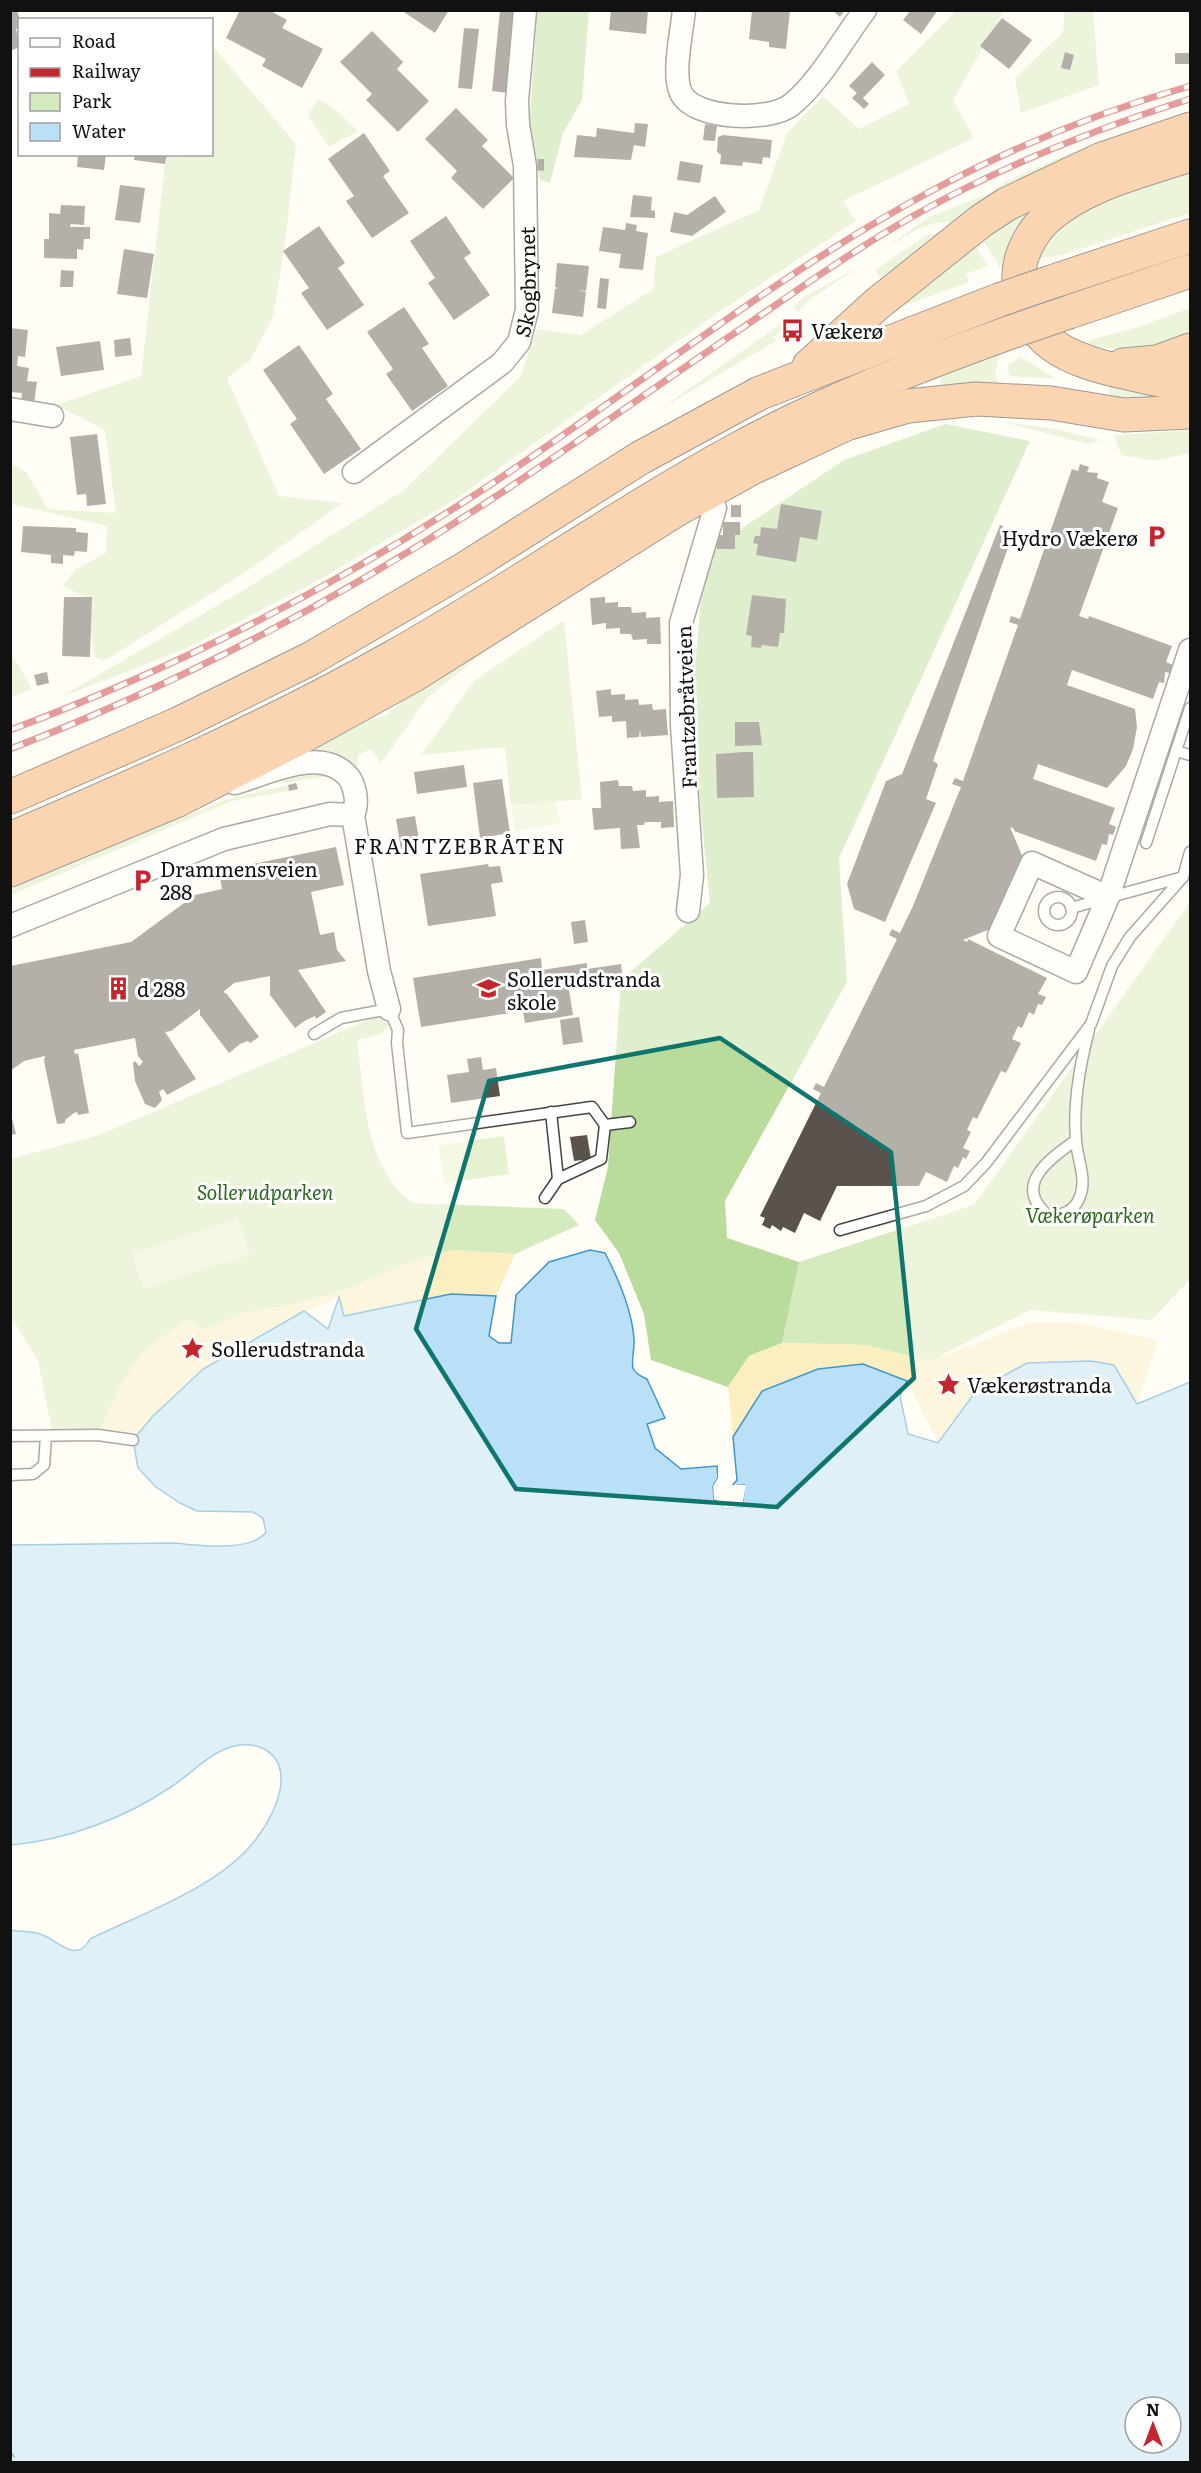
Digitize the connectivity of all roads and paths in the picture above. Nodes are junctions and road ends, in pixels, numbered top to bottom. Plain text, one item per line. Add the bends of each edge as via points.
1 (525, 10) edge
2 (684, 10) edge
3 (865, 10) edge
4 (1191, 129) edge
5 (1191, 155) edge
6 (1191, 236) edge
7 (1191, 271) edge
8 (1191, 350) edge
9 (1100, 367) junction
10 (798, 376) junction
11 (1191, 384) edge
12 (10, 409) edge
13 (1191, 411) edge
14 (52, 416) dead end
15 (354, 472) dead end
16 (715, 508) dead end
17 (1191, 650) edge
18 (1191, 708) edge
19 (1176, 751) junction
20 (1191, 755) edge
21 (10, 797) edge
22 (178, 800) junction
23 (353, 815) junction
24 (10, 839) edge
25 (1146, 843) dead end
26 (1191, 852) edge
27 (10, 870) edge
28 (1183, 876) junction
29 (1108, 897) junction
30 (1071, 908) dead end
31 (688, 911) dead end
32 (10, 926) edge
33 (389, 1009) junction
34 (1091, 1024) junction
35 (314, 1034) dead end
36 (551, 1113) junction
37 (630, 1122) dead end
38 (605, 1125) junction
39 (1076, 1140) junction
40 (558, 1179) junction
41 (545, 1198) dead end
42 (840, 1230) dead end
43 (10, 1436) edge
44 (46, 1436) junction
45 (134, 1440) dead end
46 (10, 1474) edge

1 - 15 street, Skogbrynet via 517,101 525,166 525,327 519,342 502,363
2 - 3 street via 678,85 689,103 700,109 746,117 784,110 805,91
4 - 10 highway via 1092,164 1007,204 877,304
5 - 9 highway via 1133,174 1064,205 1047,218 1024,251 1018,274 1022,304 1029,319 1050,344
6 - 10 highway, bridge via 999,300
7 - 24 highway, bridge via 892,376 738,449 331,691 202,757
8 - 9 highway via 1157,362
9 - 11 highway via 1168,383
10 - 21 highway via 640,458 466,568 310,659 178,724
12 - 14 street
13 - 22 highway via 1124,415 1051,403 976,399 908,406 846,424 752,468 676,510 403,681
16 - 31 street, Frantzebråtveien via 681,623 682,725 692,875
17 - 29 street
18 - 19 lane
19 - 20 lane
19 - 25 lane
22 - 23 street via 304,763 325,762 338,767 353,784 357,807
22 - 27 highway
23 - 32 street via 330,814 224,839
23 - 33 street
26 - 28 lane
28 - 29 lane
28 - 34 lane via 1130,937 1112,966
29 - 29 street via 1032,863 999,936 1076,972
29 - 30 lane
33 - 35 lane via 341,1018
33 - 36 lane via 398,1030 407,1133
34 - 39 lane via 1080,1074
34 - 42 lane via 986,1163 964,1186 926,1206
36 - 38 lane via 592,1107
36 - 40 lane
37 - 38 lane
38 - 40 lane via 602,1159
39 - 39 lane via 1083,1180 1079,1199 1063,1214 1049,1216 1038,1207 1033,1192 1035,1176
40 - 41 lane
43 - 44 lane
44 - 45 lane via 107,1435
44 - 46 lane via 44,1465 33,1474

